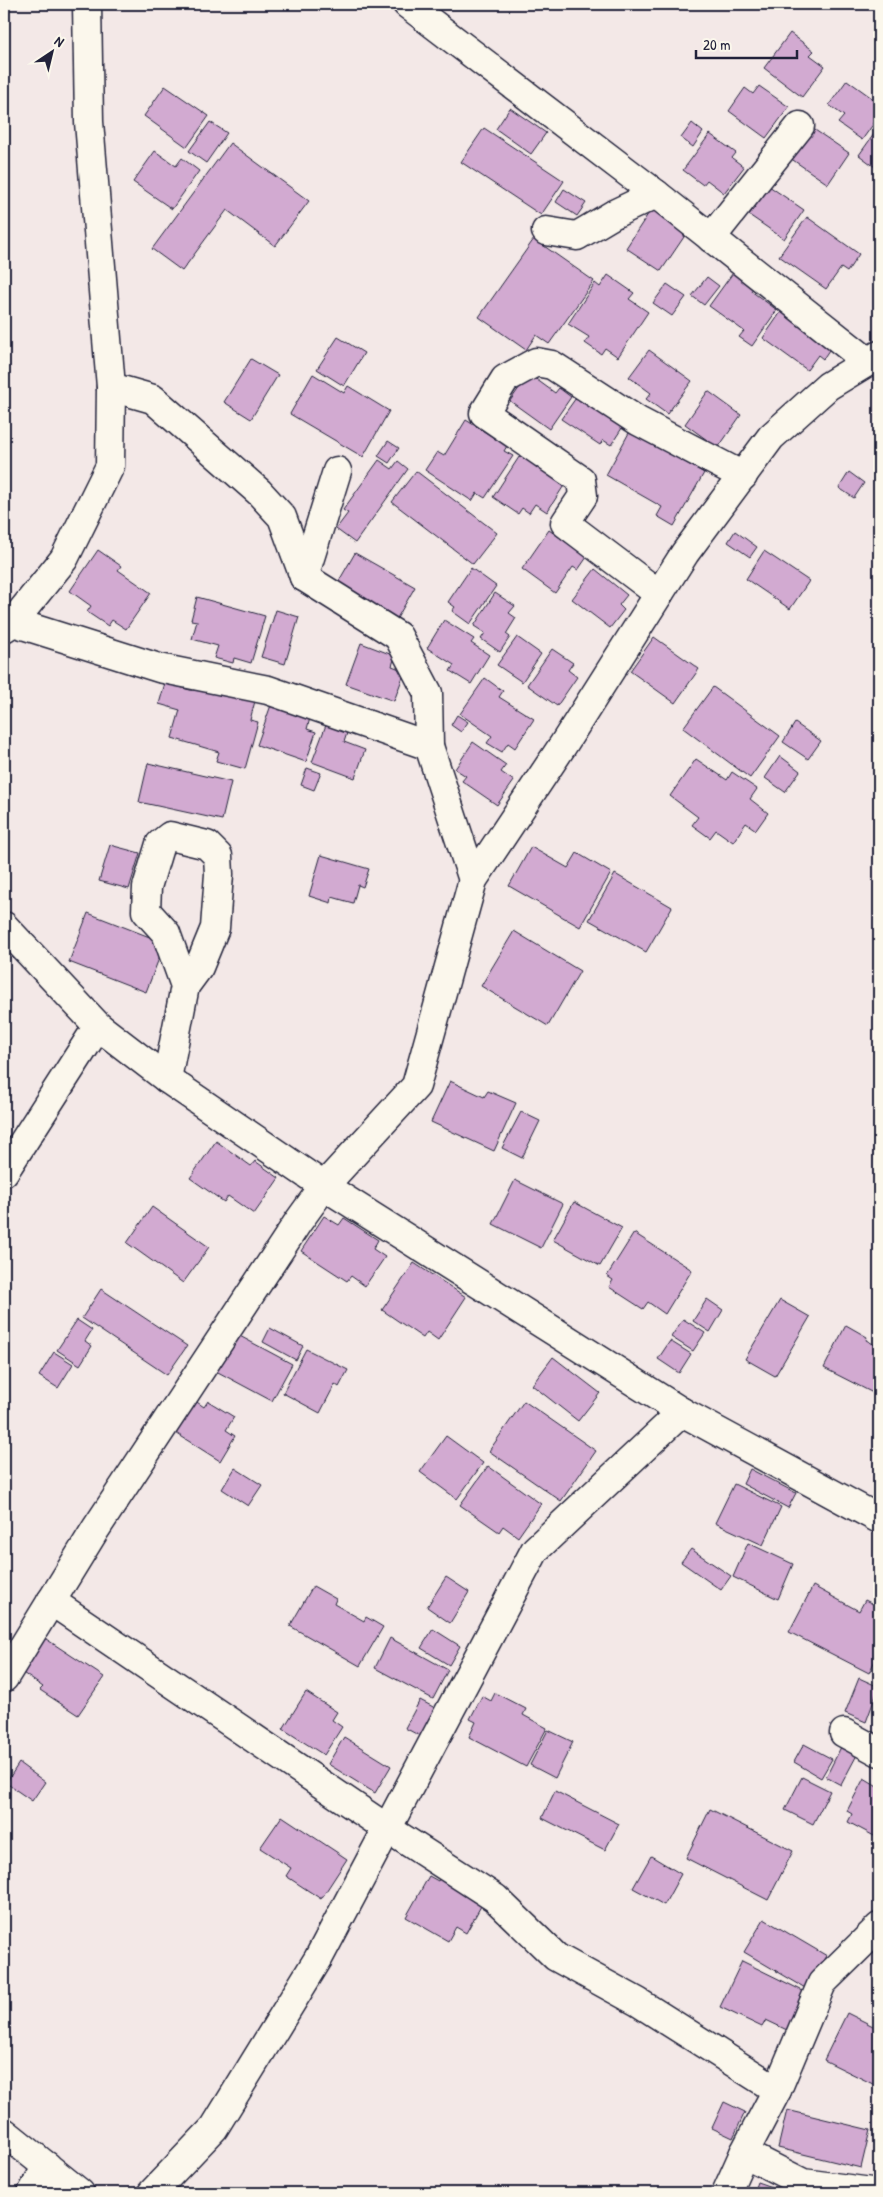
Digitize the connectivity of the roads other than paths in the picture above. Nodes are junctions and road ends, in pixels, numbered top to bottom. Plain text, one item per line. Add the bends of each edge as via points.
1 (87, 4) edge
2 (407, 4) edge
3 (800, 126) dead end
4 (656, 194) junction
5 (546, 231) dead end
6 (711, 238) junction
7 (873, 358) edge
8 (111, 387) junction
9 (337, 471) dead end
10 (743, 476) junction
11 (304, 577) junction
12 (659, 594) junction
13 (9, 625) edge
14 (429, 746) junction
15 (473, 880) junction
16 (4, 926) edge
17 (185, 986) junction
18 (98, 1026) junction
19 (166, 1079) junction
20 (4, 1172) edge
21 (324, 1186) junction
22 (682, 1412) junction
23 (879, 1519) edge
24 (51, 1601) junction
25 (4, 1678) edge
26 (844, 1733) dead end
27 (879, 1752) edge
28 (388, 1829) junction
29 (879, 1927) edge
30 (777, 2090) junction
31 (4, 2132) edge
32 (744, 2153) junction
33 (47, 2166) junction
34 (32, 2193) edge
35 (80, 2193) edge
36 (152, 2193) edge
37 (726, 2193) edge
38 (879, 2193) edge

1 - 8 street via 89,122
2 - 4 street
3 - 6 street
4 - 5 street via 576,236
4 - 6 street
6 - 7 street
7 - 10 street via 828,386 771,437
8 - 11 street via 153,399 259,492 282,517
8 - 13 street via 110,466 64,559
9 - 11 street
10 - 12 street via 685,553
10 - 12 street via 638,421 552,365 536,362 505,379 484,413 582,480 583,496 565,523
11 - 14 street via 398,636 428,693
12 - 15 street
13 - 14 street via 159,668 268,690
14 - 15 street
15 - 21 street via 416,1086
16 - 18 street
17 - 17 street via 198,967 215,928 218,856 207,845 170,836 160,844 147,887 146,911 166,933
17 - 19 street
18 - 19 street
18 - 20 street
19 - 21 street
21 - 22 street
21 - 24 street
22 - 23 street
22 - 28 street via 535,1550
24 - 25 street
24 - 28 street
26 - 27 street
28 - 30 street via 495,1898 556,1957 638,2002
28 - 36 street via 318,1959 214,2128
29 - 30 street via 822,1983
30 - 32 street
31 - 33 street
32 - 37 street
32 - 38 street via 803,2182
33 - 34 street
33 - 35 street

